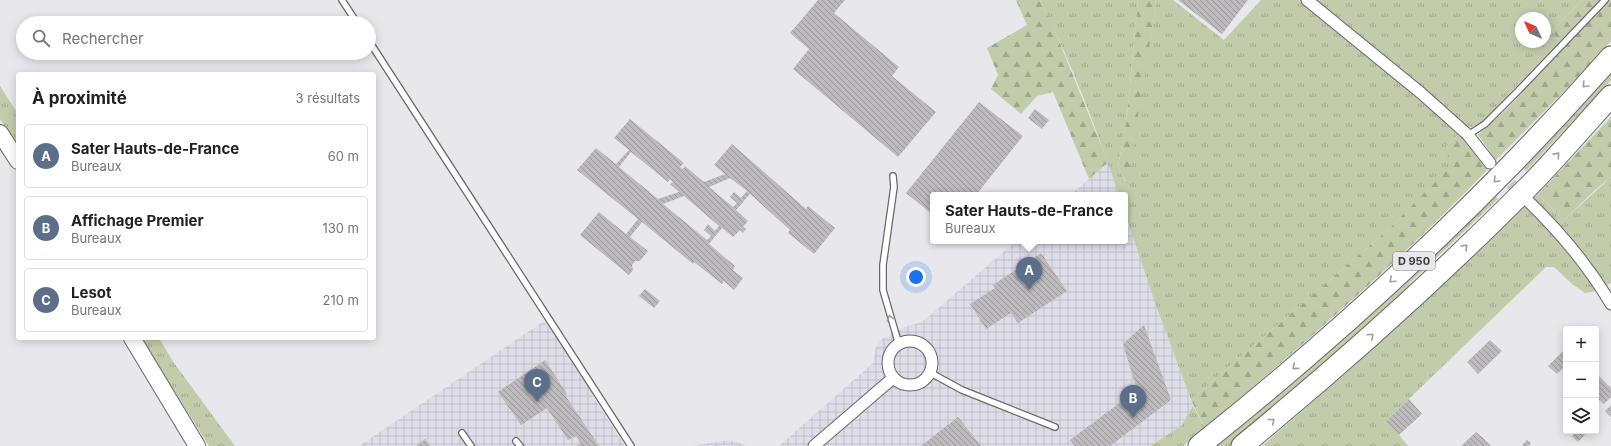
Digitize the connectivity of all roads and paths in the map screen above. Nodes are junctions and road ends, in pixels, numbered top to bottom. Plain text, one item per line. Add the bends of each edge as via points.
1 (342, 0) edge
2 (1307, 0) edge
3 (1605, 0) edge
4 (352, 16) edge
5 (376, 52) edge
6 (1611, 57) edge
7 (1611, 96) edge
8 (0, 133) edge
9 (1468, 135) junction
10 (16, 158) edge
11 (1490, 163) tunnel mouth
12 (892, 176) dead end
13 (1528, 201) tunnel mouth
14 (1611, 304) edge
15 (133, 340) edge
16 (899, 345) junction
17 (929, 372) junction
18 (893, 378) junction
19 (1055, 427) dead end
20 (462, 433) dead end
21 (198, 446) edge
22 (471, 446) edge
23 (630, 446) edge
24 (814, 446) edge
25 (1199, 446) edge
26 (1242, 446) edge

1 - 4 lane
2 - 9 street
3 - 9 lane via 1518,91 1484,124
5 - 23 lane
6 -> 25 highway, D 950 via 1498,179 1425,250 1322,344
26 -> 7 highway, D 950 via 1326,377 1438,274 1532,183
8 - 10 main road
9 - 11 street
16 -> 12 lane via 883,290 883,265 894,187
13 - 14 street via 1562,235
15 - 21 main road
16 - 17 street via 911,342 923,346 930,357
16 - 18 street via 891,352 889,359 889,369
17 - 18 street via 925,379 915,384 903,384
17 - 19 lane via 962,390
18 - 24 street
20 - 22 lane

